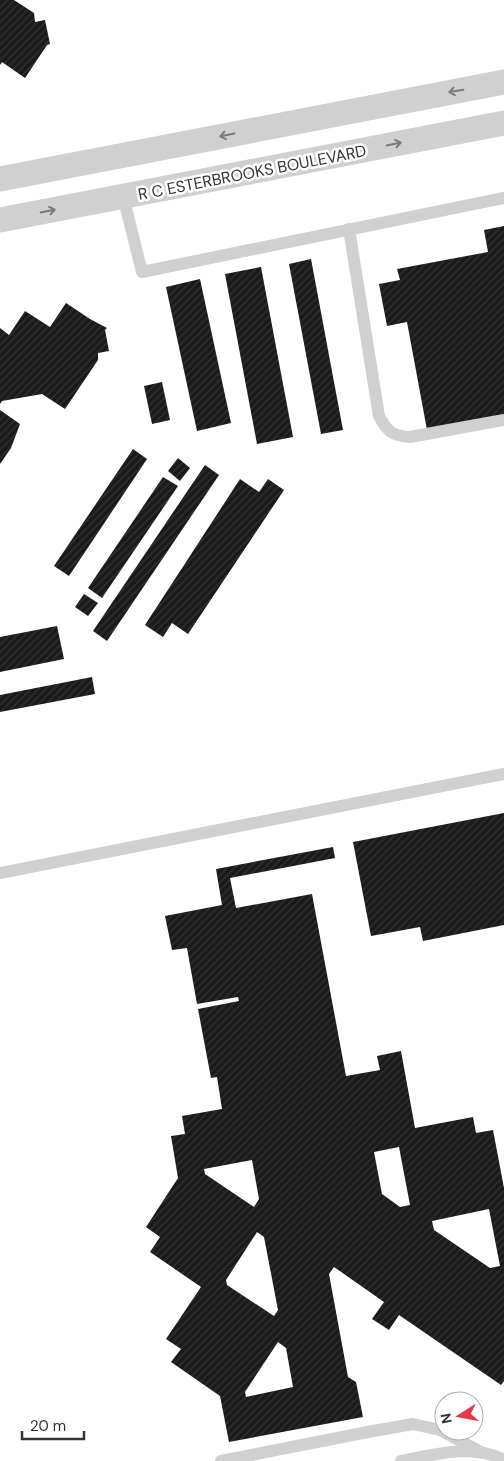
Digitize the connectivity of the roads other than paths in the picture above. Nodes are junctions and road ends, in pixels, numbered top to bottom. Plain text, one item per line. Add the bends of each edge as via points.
1 (504, 82) edge
2 (504, 122) edge
3 (0, 179) edge
4 (123, 196) junction
5 (504, 198) edge
6 (0, 220) edge
7 (349, 229) junction
8 (504, 420) edge
9 (504, 774) edge
10 (0, 873) edge
11 (484, 1453) junction
12 (504, 1460) edge
13 (221, 1461) edge
14 (401, 1461) edge

1 -> 3 street
4 -> 2 street, R C ESTERBROOKS BOULEVARD
6 -> 4 street, R C ESTERBROOKS BOULEVARD
4 - 7 lane via 142,272
5 - 7 lane
7 - 8 lane via 379,416 385,428 397,436 410,437
9 - 10 lane
11 - 12 lane
11 - 13 lane via 440,1430 413,1424
11 - 14 lane via 447,1452

